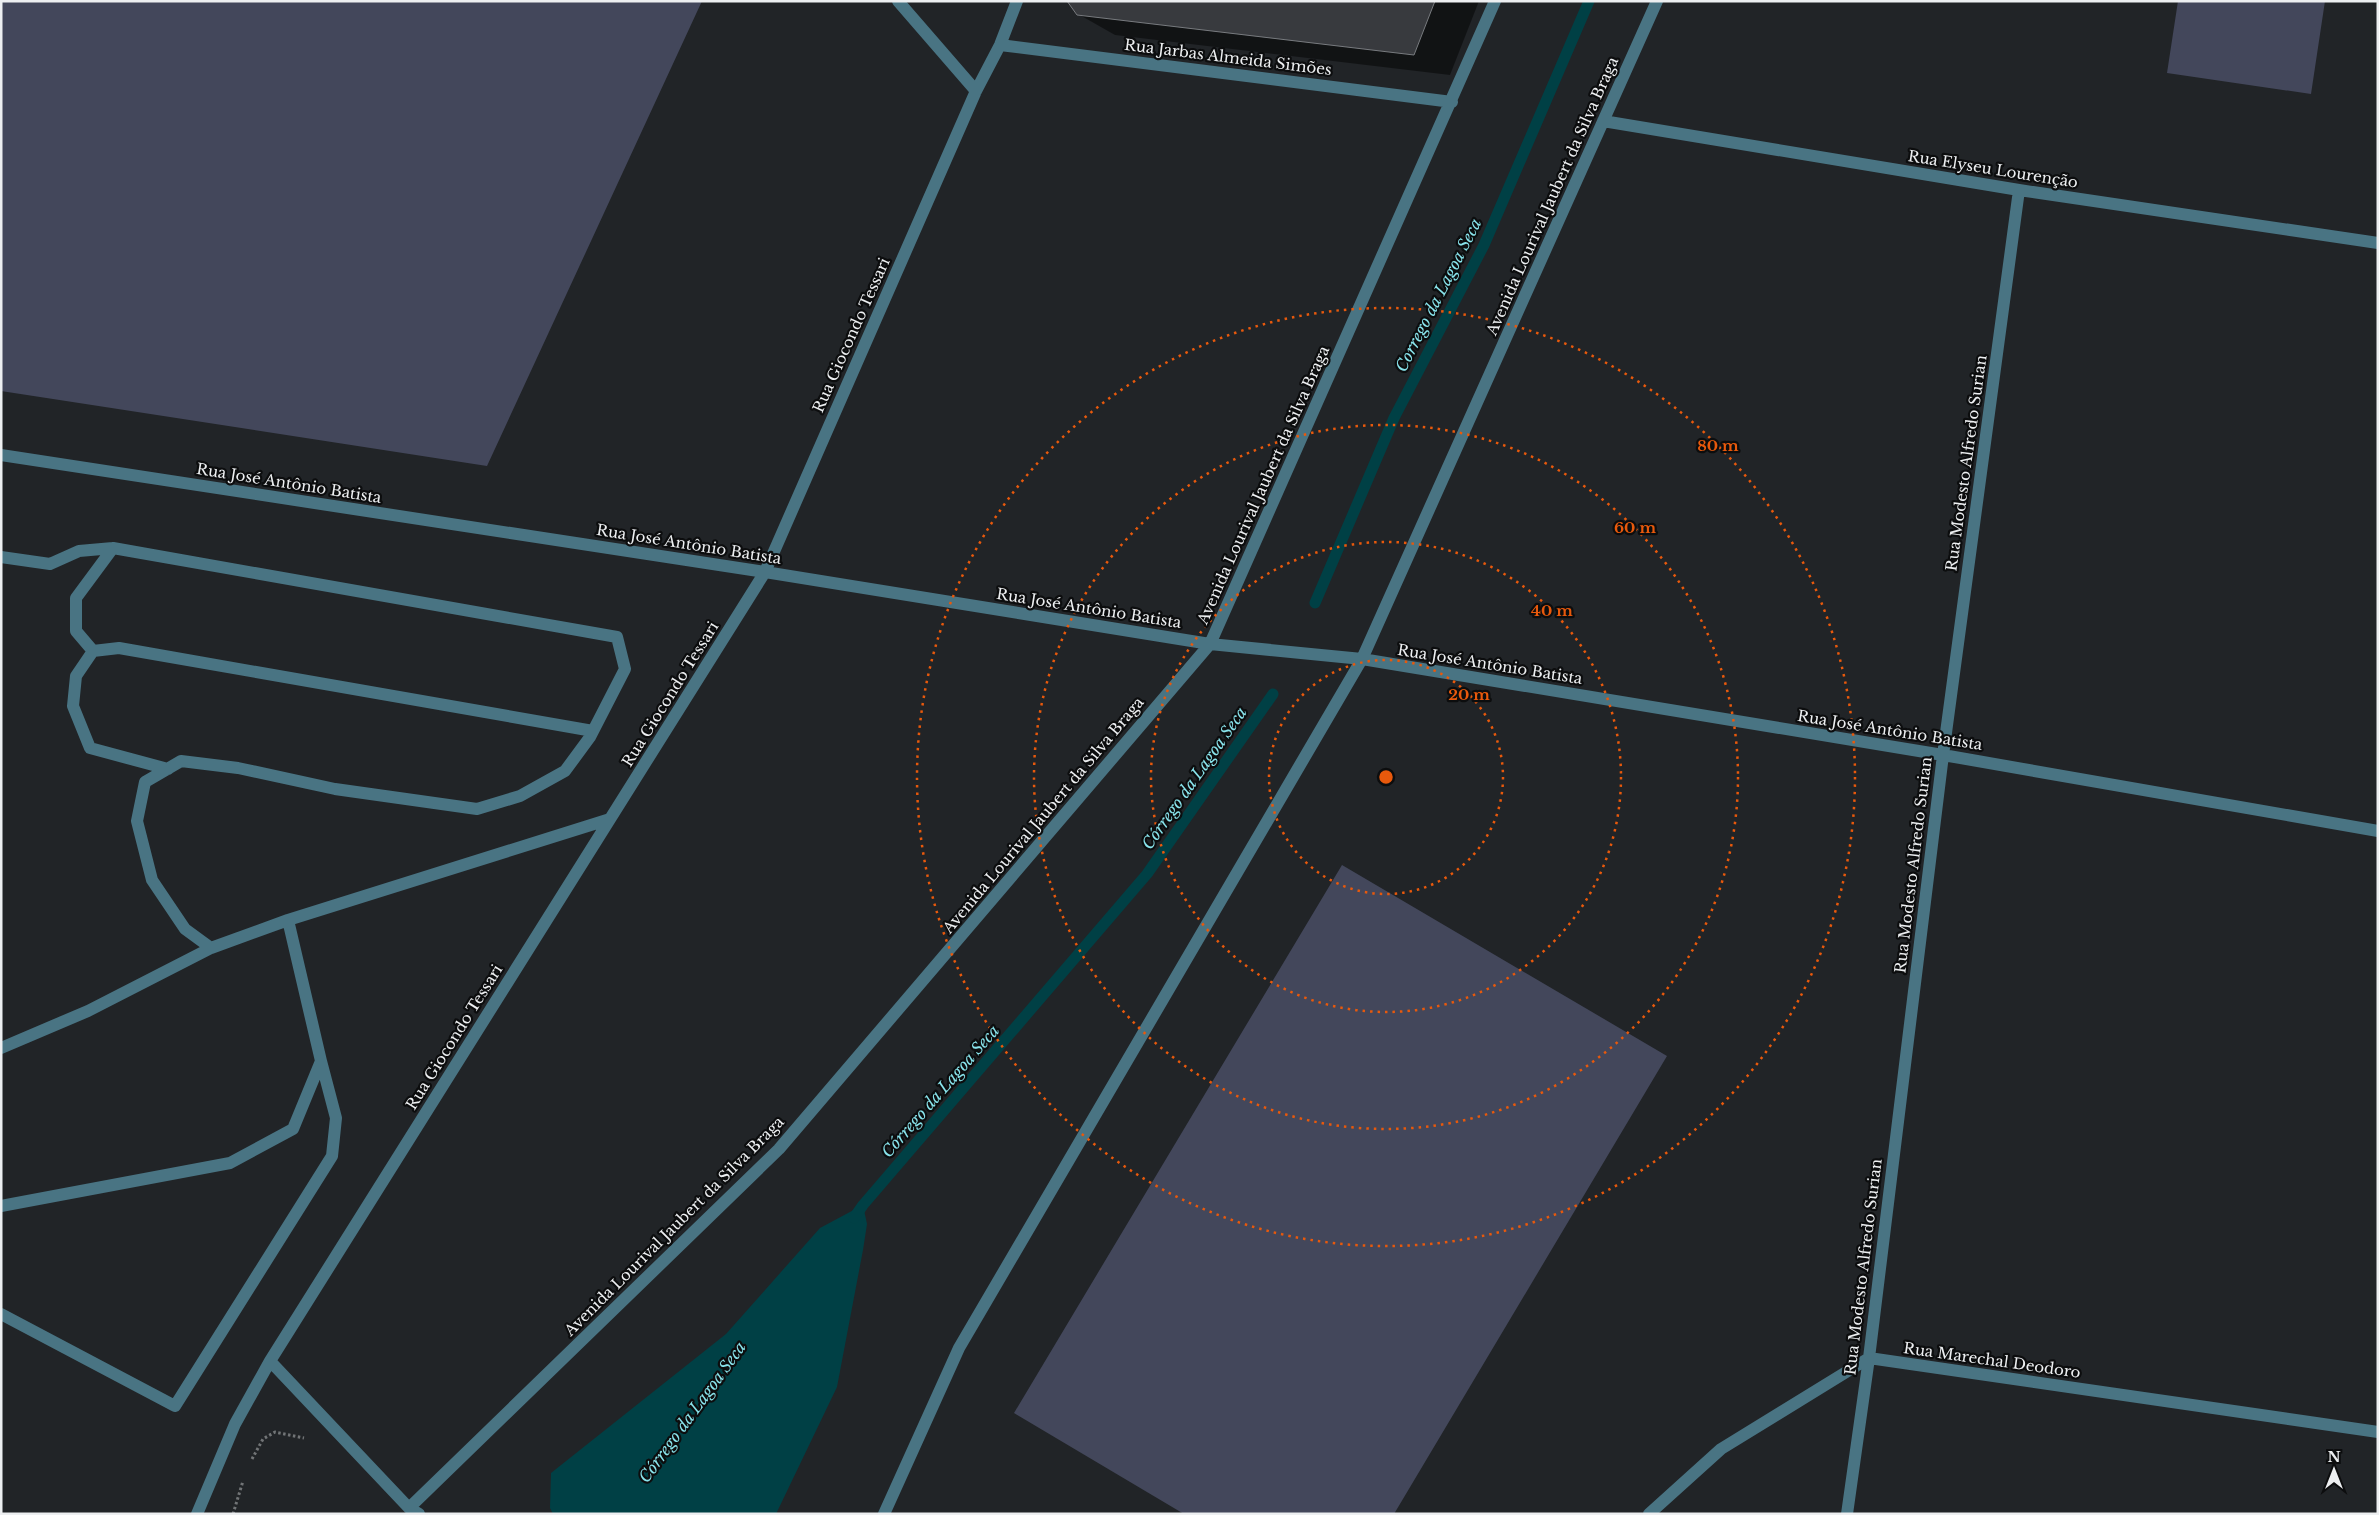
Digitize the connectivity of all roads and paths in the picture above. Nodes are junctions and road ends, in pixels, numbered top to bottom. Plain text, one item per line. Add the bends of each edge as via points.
1 (898, 1) edge
2 (1016, 1) edge
3 (1495, 1) edge
4 (1657, 1) edge
5 (1000, 45) junction
6 (976, 91) junction
7 (1452, 102) junction
8 (1603, 121) junction
9 (2019, 190) junction
10 (2378, 243) edge
11 (1, 455) edge
12 (113, 548) junction
13 (1, 557) edge
14 (765, 572) junction
15 (1210, 644) junction
16 (93, 652) junction
17 (1362, 659) junction
18 (593, 731) junction
19 (1943, 755) junction
20 (168, 769) junction
21 (610, 819) junction
22 (2378, 832) edge
23 (288, 920) junction
24 (211, 948) junction
25 (1, 1048) edge
26 (321, 1061) junction
27 (1, 1206) edge
28 (1, 1314) edge
29 (1869, 1358) junction
30 (270, 1361) junction
31 (275, 1432) dead end
32 (2378, 1432) edge
33 (250, 1464) dead end
34 (246, 1472) dead end
35 (414, 1511) edge
36 (198, 1514) edge
37 (233, 1514) edge
38 (884, 1514) edge
39 (1649, 1514) edge
40 (1847, 1514) edge

1 - 6 street
2 - 5 street, Rua Giocondo Tessari
3 - 7 street, Avenida Lourival Jaubert da Silva Braga
4 - 8 street, Avenida Lourival Jaubert da Silva Braga
5 - 6 street, Rua Giocondo Tessari
5 - 7 street, Rua Jarbas Almeida Simões
6 - 14 street, Rua Giocondo Tessari
7 - 15 street, Avenida Lourival Jaubert da Silva Braga
8 - 9 street, Rua Elyseu Lourenção
8 - 17 street, Avenida Lourival Jaubert da Silva Braga
9 - 10 street, Rua Elyseu Lourenção
9 - 19 street, Rua Modesto Alfredo Surian
11 - 14 street, Rua José Antônio Batista
12 - 13 street via 79,552 50,564
12 - 16 street via 76,598 76,631
12 - 18 street via 617,637 625,669
14 - 15 street, Rua José Antônio Batista
14 - 21 street, Rua Giocondo Tessari
15 - 17 street, Rua José Antônio Batista
15 - 35 street, Avenida Lourival Jaubert da Silva Braga via 779,1149
16 - 18 street via 119,648
16 - 20 street via 76,676 73,706 90,748
17 - 19 street, Rua José Antônio Batista
17 - 38 street, Avenida Lourival Jaubert da Silva Braga via 959,1348
18 - 20 street via 565,771 520,796 476,809 335,788 238,768 181,761
19 - 22 street, Rua José Antônio Batista
19 - 29 street, Rua Modesto Alfredo Surian
20 - 24 street via 145,782 137,821 152,880 184,929
21 - 23 street
21 - 30 street, Rua Giocondo Tessari
23 - 24 street
23 - 26 street
24 - 25 street via 88,1011
26 - 27 street via 293,1129 230,1163
26 - 28 street via 336,1118 332,1156 175,1406
29 - 32 street, Rua Marechal Deodoro
29 - 39 street via 1721,1448
29 - 40 street, Rua Modesto Alfredo Surian
30 - 35 street
30 - 36 street, Rua Giocondo Tessari via 235,1424
31 - 33 path via 262,1439
34 - 37 path

